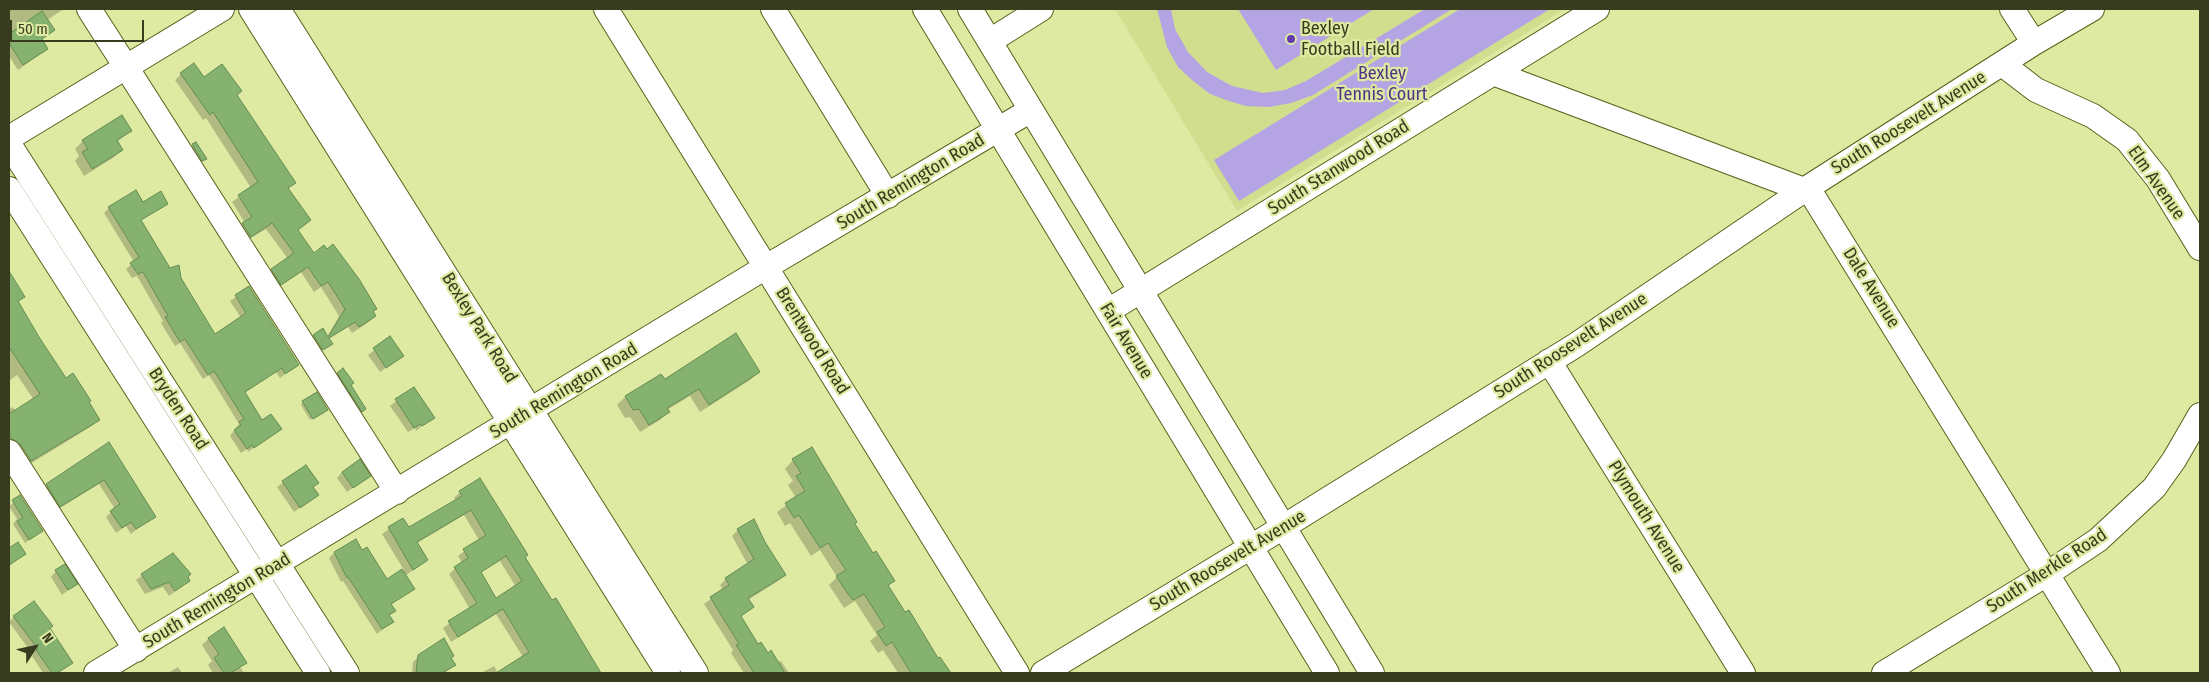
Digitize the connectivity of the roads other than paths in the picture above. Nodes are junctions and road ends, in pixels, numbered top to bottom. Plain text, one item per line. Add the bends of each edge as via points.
1 (89, 9) edge
2 (222, 9) edge
3 (251, 9) edge
4 (278, 9) edge
5 (606, 9) edge
6 (773, 9) edge
7 (925, 9) edge
8 (970, 9) edge
9 (1040, 9) edge
10 (1597, 9) edge
11 (2012, 9) edge
12 (2031, 9) edge
13 (2092, 9) edge
14 (2040, 40) junction
15 (990, 41) junction
16 (2002, 64) junction
17 (126, 67) junction
18 (1493, 73) junction
19 (1032, 110) junction
20 (998, 130) junction
21 (358, 135) junction
22 (9, 138) edge
23 (9, 144) edge
24 (338, 148) junction
25 (9, 189) edge
26 (1804, 190) junction
27 (888, 196) junction
28 (2200, 248) edge
29 (766, 268) junction
30 (431, 274) junction
31 (1141, 290) junction
32 (102, 291) junction
33 (82, 304) junction
34 (1108, 311) junction
35 (1549, 361) junction
36 (531, 411) junction
37 (2200, 415) edge
38 (187, 422) junction
39 (511, 423) junction
40 (166, 435) junction
41 (9, 452) edge
42 (397, 492) junction
43 (1284, 527) junction
44 (1251, 547) junction
45 (618, 549) junction
46 (598, 562) junction
47 (278, 564) junction
48 (2047, 574) junction
49 (257, 577) junction
50 (136, 650) junction
51 (96, 673) edge
52 (318, 673) edge
53 (347, 673) edge
54 (668, 673) edge
55 (696, 673) edge
56 (1017, 673) edge
57 (1043, 673) edge
58 (1327, 673) edge
59 (1372, 673) edge
60 (1743, 673) edge
61 (1884, 673) edge
62 (2108, 673) edge

1 - 17 street
2 - 17 street
3 - 24 street, Bexley Park Road
4 - 21 street, Bexley Park Road
5 - 29 street, Brentwood Road
6 - 27 street
7 - 20 street, Fair Avenue
8 - 15 street
9 - 15 street
10 - 18 street, South Stanwood Road
11 - 14 street
12 - 14 street
13 - 14 street, South Roosevelt Avenue
14 - 16 street, South Roosevelt Avenue
15 - 19 street
16 - 26 street, South Roosevelt Avenue
16 - 28 street, Elm Avenue via 2036,90 2093,116 2127,140 2158,179
17 - 22 street
17 - 42 street
18 - 26 street, Dale Avenue
18 - 31 street, South Stanwood Road
19 - 20 street, South Remington Road
19 - 31 street
20 - 27 street, South Remington Road
20 - 34 street, Fair Avenue
21 - 24 street
21 - 30 street, Bexley Park Road
23 - 32 street, Bryden Road
24 - 30 street, Bexley Park Road
25 - 33 street, Bryden Road
26 - 35 street, South Roosevelt Avenue
26 - 48 street, Dale Avenue via 1821,208
27 - 29 street, South Remington Road
29 - 36 street, South Remington Road
29 - 56 street, Brentwood Road
30 - 36 street, Bexley Park Road
30 - 39 street, Bexley Park Road
31 - 34 street, South Stanwood Road
31 - 43 street
32 - 33 street
32 - 38 street, Bryden Road
33 - 40 street, Bryden Road
34 - 44 street, Fair Avenue
35 - 43 street, South Roosevelt Avenue
35 - 60 street, Plymouth Avenue
36 - 39 street, South Remington Road
36 - 45 street, Bexley Park Road
37 - 48 street, South Merkle Road via 2154,488 2098,540
38 - 40 street
38 - 47 street, Bryden Road
39 - 42 street, South Remington Road
39 - 46 street, Bexley Park Road
40 - 49 street, Bryden Road
41 - 50 street
42 - 47 street, South Remington Road
43 - 44 street, South Roosevelt Avenue
43 - 59 street
44 - 57 street, South Roosevelt Avenue
44 - 58 street, Fair Avenue
45 - 46 street
45 - 55 street, Bexley Park Road
46 - 54 street, Bexley Park Road
47 - 49 street, South Remington Road
47 - 53 street, Bryden Road
48 - 61 street, South Merkle Road
48 - 62 street, Dale Avenue
49 - 50 street, South Remington Road
49 - 52 street, Bryden Road
50 - 51 street, South Remington Road

